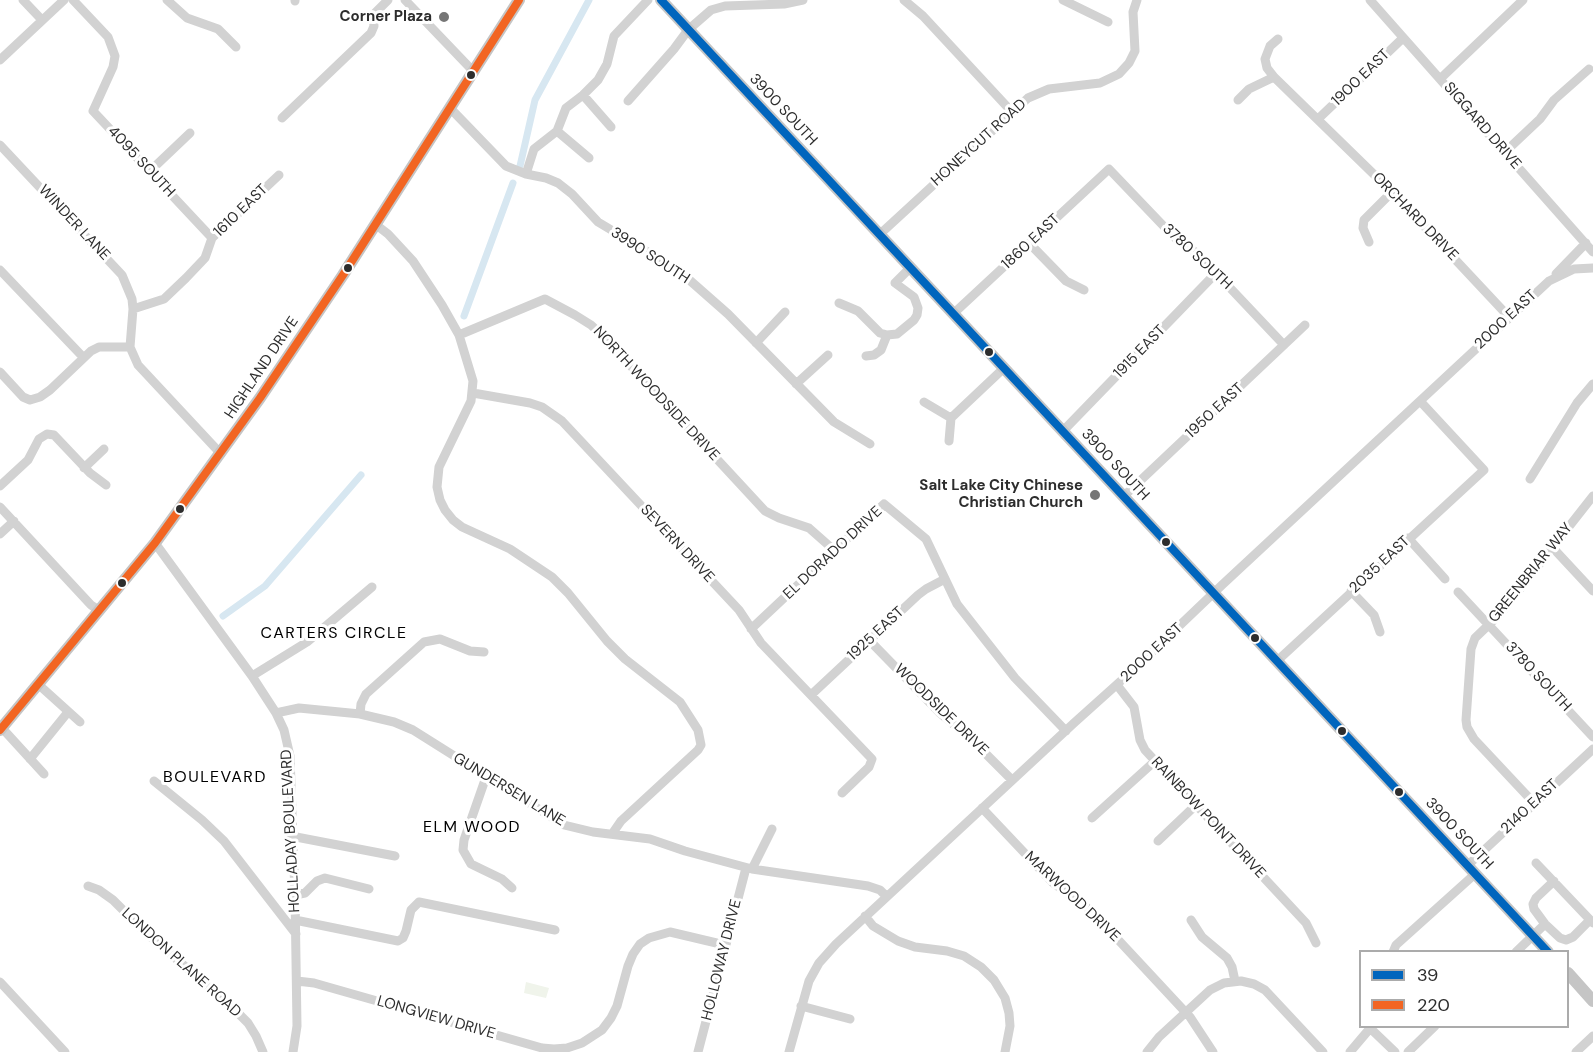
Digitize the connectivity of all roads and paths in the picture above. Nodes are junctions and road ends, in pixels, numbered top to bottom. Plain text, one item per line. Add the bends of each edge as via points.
1 (23, 0) edge
2 (64, 0) edge
3 (73, 0) edge
4 (167, 0) edge
5 (388, 0) edge
6 (405, 0) edge
7 (519, 0) edge
8 (648, 0) edge
9 (661, 0) edge
10 (803, 0) edge
11 (904, 0) edge
12 (1063, 0) edge
13 (1137, 0) edge
14 (1370, 0) edge
15 (1523, 0) edge
16 (42, 20) junction
17 (1108, 22) dead end
18 (688, 30) junction
19 (1404, 38) junction
20 (1278, 39) dead end
21 (236, 47) dead end
22 (0, 60) edge
23 (1589, 69) dead end
24 (473, 71) junction
25 (1274, 77) junction
26 (1440, 79) junction
27 (583, 95) junction
28 (1238, 100) dead end
29 (628, 101) dead end
30 (450, 108) junction
31 (1012, 112) junction
32 (282, 118) dead end
33 (1318, 119) junction
34 (611, 127) dead end
35 (556, 131) junction
36 (190, 133) dead end
37 (0, 145) edge
38 (1505, 152) junction
39 (589, 158) dead end
40 (1109, 169) joint
41 (149, 172) junction
42 (526, 174) junction
43 (279, 176) dead end
44 (1392, 192) junction
45 (375, 224) junction
46 (879, 235) junction
47 (212, 238) junction
48 (1369, 242) dead end
49 (1029, 243) junction
50 (1586, 243) junction
51 (1593, 252) edge
52 (910, 268) junction
53 (1593, 268) edge
54 (0, 270) edge
55 (1216, 273) junction
56 (1553, 278) junction
57 (1084, 290) dead end
58 (839, 303) dead end
59 (133, 309) junction
60 (785, 312) dead end
61 (953, 314) junction
62 (1509, 317) junction
63 (1305, 325) dead end
64 (459, 335) junction
65 (887, 335) junction
66 (756, 343) junction
67 (1284, 345) junction
68 (130, 347) junction
69 (828, 355) dead end
70 (866, 356) dead end
71 (83, 357) junction
72 (1004, 368) junction
73 (0, 372) edge
74 (796, 384) junction
75 (1593, 384) edge
76 (473, 393) junction
77 (1420, 401) junction
78 (924, 402) dead end
79 (951, 418) junction
80 (1063, 431) junction
81 (949, 441) dead end
82 (870, 444) dead end
83 (104, 449) dead end
84 (221, 453) junction
85 (84, 468) junction
86 (1530, 479) dead end
87 (106, 484) dead end
88 (0, 486) edge
89 (1124, 496) junction
90 (1593, 496) edge
91 (0, 507) edge
92 (14, 521) junction
93 (0, 534) edge
94 (1408, 538) junction
95 (155, 543) junction
96 (1553, 548) junction
97 (835, 551) junction
98 (945, 579) junction
99 (1445, 579) dead end
100 (372, 587) dead end
101 (1351, 591) junction
102 (1593, 591) edge
103 (1458, 592) dead end
104 (1214, 593) junction
105 (100, 611) junction
106 (1489, 624) junction
107 (751, 629) junction
108 (1380, 632) dead end
109 (869, 640) junction
110 (484, 652) dead end
111 (1277, 661) junction
112 (252, 676) junction
113 (39, 685) junction
114 (1117, 685) junction
115 (811, 695) junction
116 (68, 712) junction
117 (276, 713) junction
118 (360, 714) junction
119 (80, 723) dead end
120 (1, 729) edge
121 (1066, 731) junction
122 (1593, 737) edge
123 (1593, 749) edge
124 (30, 759) junction
125 (1155, 761) junction
126 (44, 774) dead end
127 (486, 777) junction
128 (1012, 780) junction
129 (154, 781) dead end
130 (842, 793) dead end
131 (1534, 803) junction
132 (1196, 805) junction
133 (982, 808) junction
134 (1092, 818) dead end
135 (772, 829) dead end
136 (612, 834) junction
137 (291, 836) junction
138 (1158, 841) dead end
139 (395, 856) dead end
140 (1536, 863) dead end
141 (749, 868) junction
142 (1471, 870) junction
143 (1554, 881) junction
144 (88, 886) dead end
145 (512, 888) dead end
146 (369, 889) dead end
147 (295, 895) junction
148 (886, 896) junction
149 (865, 916) junction
150 (295, 920) junction
151 (1191, 920) dead end
152 (1592, 921) edge
153 (1545, 924) junction
154 (555, 930) dead end
155 (296, 934) junction
156 (1533, 936) junction
157 (1316, 944) dead end
158 (725, 945) junction
159 (1394, 950) edge
160 (1517, 950) edge
161 (1547, 950) edge
162 (1569, 974) edge
163 (297, 981) junction
164 (1235, 981) junction
165 (0, 982) edge
166 (1593, 1001) edge
167 (801, 1006) junction
168 (1186, 1012) junction
169 (850, 1019) dead end
170 (1372, 1028) edge
171 (1433, 1028) edge
172 (1593, 1036) edge
173 (65, 1052) edge
174 (263, 1052) edge
175 (293, 1052) edge
176 (698, 1052) edge
177 (789, 1052) edge
178 (1005, 1052) edge
179 (1147, 1052) edge
180 (1213, 1052) edge
181 (1323, 1052) edge
182 (1350, 1052) edge
183 (1395, 1052) edge
184 (1408, 1052) edge
185 (1576, 1052) edge

1 - 16 street
2 - 16 street
3 - 41 street, 4095 SOUTH via 108,38 115,56 93,111
4 - 21 street via 187,18 218,29
5 - 32 street via 374,15 371,33
6 - 24 street
7 - 24 main road, HIGHLAND DRIVE
8 - 27 street via 614,36 602,75
9 - 18 main road, 3900 SOUTH
10 - 18 street via 721,7 706,13
11 - 31 street
12 - 17 street
13 - 31 street, HONEYCUT ROAD via 1133,12 1135,51 1119,74 1100,83 1042,91
14 - 19 street, SIGGARD DRIVE
15 - 26 street
16 - 22 street
18 - 29 street
18 - 46 main road, 3900 SOUTH
19 - 26 street, SIGGARD DRIVE
19 - 33 street, 1900 EAST
20 - 25 street via 1270,46 1265,60
23 - 38 street
24 - 30 main road, HIGHLAND DRIVE
25 - 28 street via 1249,89
25 - 33 street, ORCHARD DRIVE
26 - 38 street, SIGGARD DRIVE
27 - 34 street
27 - 35 street via 566,108
30 - 42 street, 3990 SOUTH via 507,166
30 - 45 main road, HIGHLAND DRIVE
31 - 46 street, HONEYCUT ROAD
33 - 44 street, ORCHARD DRIVE
35 - 39 street
35 - 42 street via 534,149
36 - 41 street
37 - 59 street, WINDER LANE via 122,275
38 - 50 street, SIGGARD DRIVE
40 - 49 street, 1860 EAST
40 - 55 street, 3780 SOUTH via 1174,237
41 - 47 street, 4095 SOUTH
42 - 66 street, 3990 SOUTH via 565,187 598,222 686,277
43 - 47 street, 1610 EAST
44 - 48 street via 1364,220
44 - 62 street, ORCHARD DRIVE
45 - 64 street via 412,261
45 - 84 main road, HIGHLAND DRIVE
46 - 52 main road, 3900 SOUTH
47 - 59 street, 1610 EAST via 205,258 164,299
49 - 57 street via 1065,281
49 - 61 street, 1860 EAST
50 - 51 street, SIGGARD DRIVE
50 - 56 street, 2000 EAST
52 - 61 main road, 3900 SOUTH
52 - 65 street via 895,283 914,297 917,315 902,332
53 - 56 street, 2000 EAST via 1574,269
54 - 71 street
55 - 67 street, 3780 SOUTH
55 - 80 street, 1915 EAST
56 - 62 street, 2000 EAST
58 - 65 street via 858,311 877,331
59 - 68 street
60 - 66 street
61 - 72 main road, 3900 SOUTH
62 - 77 street, 2000 EAST
63 - 67 street, 1950 EAST
64 - 76 street
64 - 97 street, NORTH WOODSIDE DRIVE via 545,299 576,315 603,336 765,511 810,528
65 - 70 street via 881,350
66 - 74 street, 3990 SOUTH
67 - 89 street, 1950 EAST
68 - 71 street via 99,347
68 - 84 street via 138,365
69 - 74 street
71 - 73 street via 50,390 30,400
72 - 79 street
72 - 80 main road, 3900 SOUTH
74 - 82 street, 3990 SOUTH via 841,427
75 - 86 street
76 - 107 street, SEVERN DRIVE via 530,403 562,421 739,610
76 - 136 street via 439,467 437,487 445,510 462,527 531,562 568,593 625,659 680,702 698,730 698,750 621,821
77 - 94 street, 2035 EAST via 1484,470
77 - 104 street, 2000 EAST
78 - 79 street
79 - 81 street
80 - 89 main road, 3900 SOUTH
83 - 85 street
84 - 95 main road, HIGHLAND DRIVE
85 - 87 street
85 - 88 street via 49,434 42,436 28,460
89 - 104 main road, 3900 SOUTH
90 - 96 street, GREENBRIAR WAY
91 - 92 street
92 - 93 street
92 - 105 street
94 - 99 street
94 - 101 street, 2035 EAST
95 - 105 main road, HIGHLAND DRIVE
95 - 112 street, HOLLADAY BOULEVARD
96 - 102 street
96 - 106 street, GREENBRIAR WAY
97 - 98 street, EL DORADO DRIVE via 884,504 926,539
97 - 107 street, EL DORADO DRIVE
98 - 109 street, 1925 EAST via 926,589
98 - 121 street, EL DORADO DRIVE via 957,604 1005,665
100 - 112 street via 307,642
101 - 108 street via 1374,615
101 - 111 street, 2035 EAST
103 - 106 street, 3780 SOUTH
104 - 111 main road, 3900 SOUTH
104 - 114 street, 2000 EAST
105 - 113 main road, HIGHLAND DRIVE
106 - 122 street, 3780 SOUTH
106 - 131 street, GREENBRIAR WAY via 1475,638 1471,649 1467,727
107 - 115 street, SEVERN DRIVE
109 - 115 street, 1925 EAST
109 - 128 street, WOODSIDE DRIVE
110 - 118 street via 470,651 440,639 424,642 366,694
111 - 142 main road, 3900 SOUTH
112 - 117 street, HOLLADAY BOULEVARD
113 - 116 street
113 - 120 main road, HIGHLAND DRIVE
114 - 121 street, 2000 EAST
114 - 125 street, RAINBOW POINT DRIVE via 1134,706 1140,740
115 - 130 street, SEVERN DRIVE via 873,761
116 - 119 street
116 - 124 street
117 - 118 street, GUNDERSEN LANE via 299,708
117 - 137 street, HOLLADAY BOULEVARD via 290,756
118 - 127 street, GUNDERSEN LANE via 413,730
120 - 124 street
121 - 128 street, 2000 EAST
123 - 131 street, 2140 EAST
124 - 126 street
125 - 132 street, RAINBOW POINT DRIVE
125 - 134 street
127 - 136 street, GUNDERSEN LANE via 564,825
127 - 145 street via 463,850 471,864
128 - 133 street, 2000 EAST
129 - 155 street via 224,841
131 - 142 street, 2140 EAST
132 - 138 street
132 - 157 street, RAINBOW POINT DRIVE via 1306,922
133 - 148 street, 2000 EAST
133 - 168 street, MARWOOD DRIVE via 1048,879 1092,912
135 - 141 street, HOLLOWAY DRIVE
136 - 141 street, GUNDERSEN LANE via 650,839
137 - 139 street
137 - 147 street, HOLLADAY BOULEVARD
140 - 143 street
141 - 148 street, GUNDERSEN LANE via 868,886
141 - 158 street, HOLLOWAY DRIVE
142 - 156 main road, 3900 SOUTH
142 - 159 street, 2140 EAST
143 - 152 street
143 - 153 street via 1533,904
144 - 174 street, LONDON PLANE ROAD via 113,900 144,932 233,1008 248,1023
146 - 147 street via 325,878 305,893
147 - 150 street, HOLLADAY BOULEVARD
148 - 149 street, 2000 EAST
149 - 167 street, 2000 EAST via 819,963 808,981
149 - 178 street via 873,926 898,941 964,956 981,967 1005,998 1010,1026
150 - 154 street via 398,941 406,931 411,910 419,902
150 - 155 street, HOLLADAY BOULEVARD
151 - 164 street via 1202,937 1230,962
152 - 153 street via 1566,940
153 - 156 street
155 - 163 street, HOLLADAY BOULEVARD
156 - 160 street
156 - 161 main road, 3900 SOUTH
158 - 163 street, LONGVIEW DRIVE via 670,932 649,938 633,954 611,1018 602,1030 567,1048 542,1048
158 - 176 street, HOLLOWAY DRIVE
162 - 166 main road
163 - 175 street, HOLLADAY BOULEVARD
164 - 168 street via 1215,987
164 - 181 street via 1265,990
165 - 173 street
167 - 169 street
167 - 177 street, 2000 EAST
168 - 179 street
168 - 180 street, MARWOOD DRIVE
170 - 182 street
170 - 183 street
171 - 184 street
172 - 185 street

